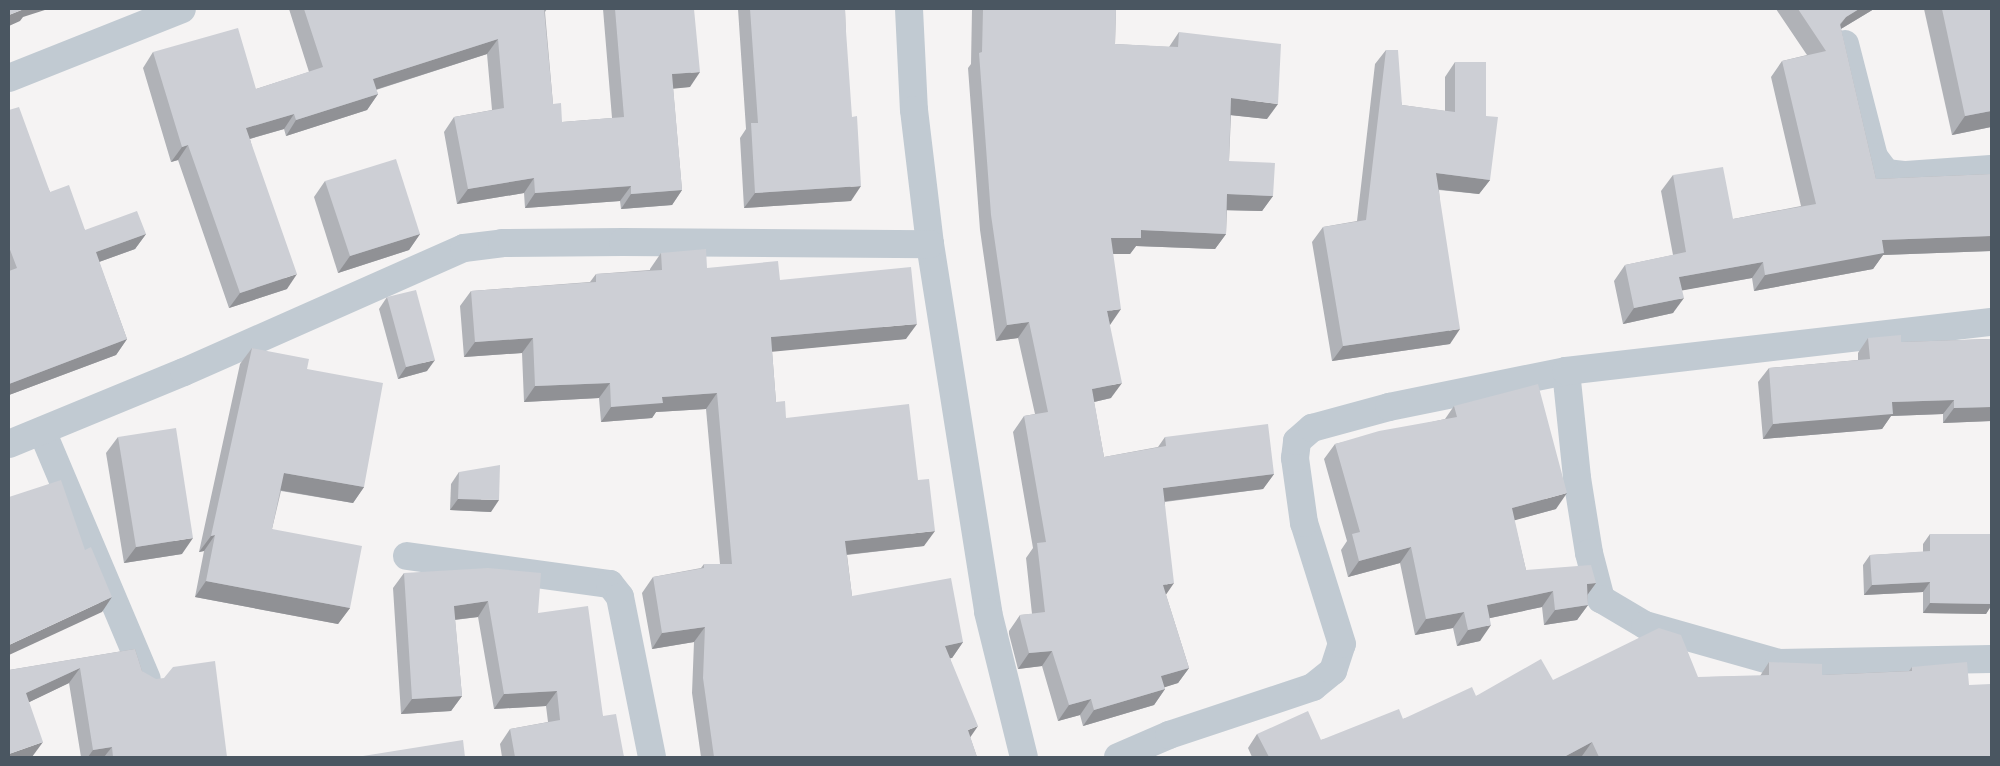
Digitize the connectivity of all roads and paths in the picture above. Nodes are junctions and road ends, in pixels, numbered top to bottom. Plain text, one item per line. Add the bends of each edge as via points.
1 (182, 9) edge
2 (910, 9) edge
3 (1845, 44) edge
4 (9, 78) edge
5 (1991, 169) edge
6 (930, 244) junction
7 (1991, 322) edge
8 (1566, 371) junction
9 (42, 431) junction
10 (9, 444) edge
11 (407, 556) dead end
12 (1991, 660) edge
13 (147, 679) edge
14 (652, 757) edge
15 (1024, 757) edge
16 (1118, 757) edge

1 - 4 street
2 - 6 street via 914,110
3 - 5 street via 1874,157 1886,173 1906,175
6 - 9 street via 605,242 502,243 464,248
6 - 15 street via 988,612
7 - 8 street
8 - 12 street via 1577,478 1589,553 1601,599 1645,626 1778,663
8 - 16 street via 1388,407 1312,428 1297,441 1295,458 1304,522 1342,644 1333,671 1313,686 1169,735
9 - 10 street
9 - 13 street
11 - 14 street via 610,584 620,597

